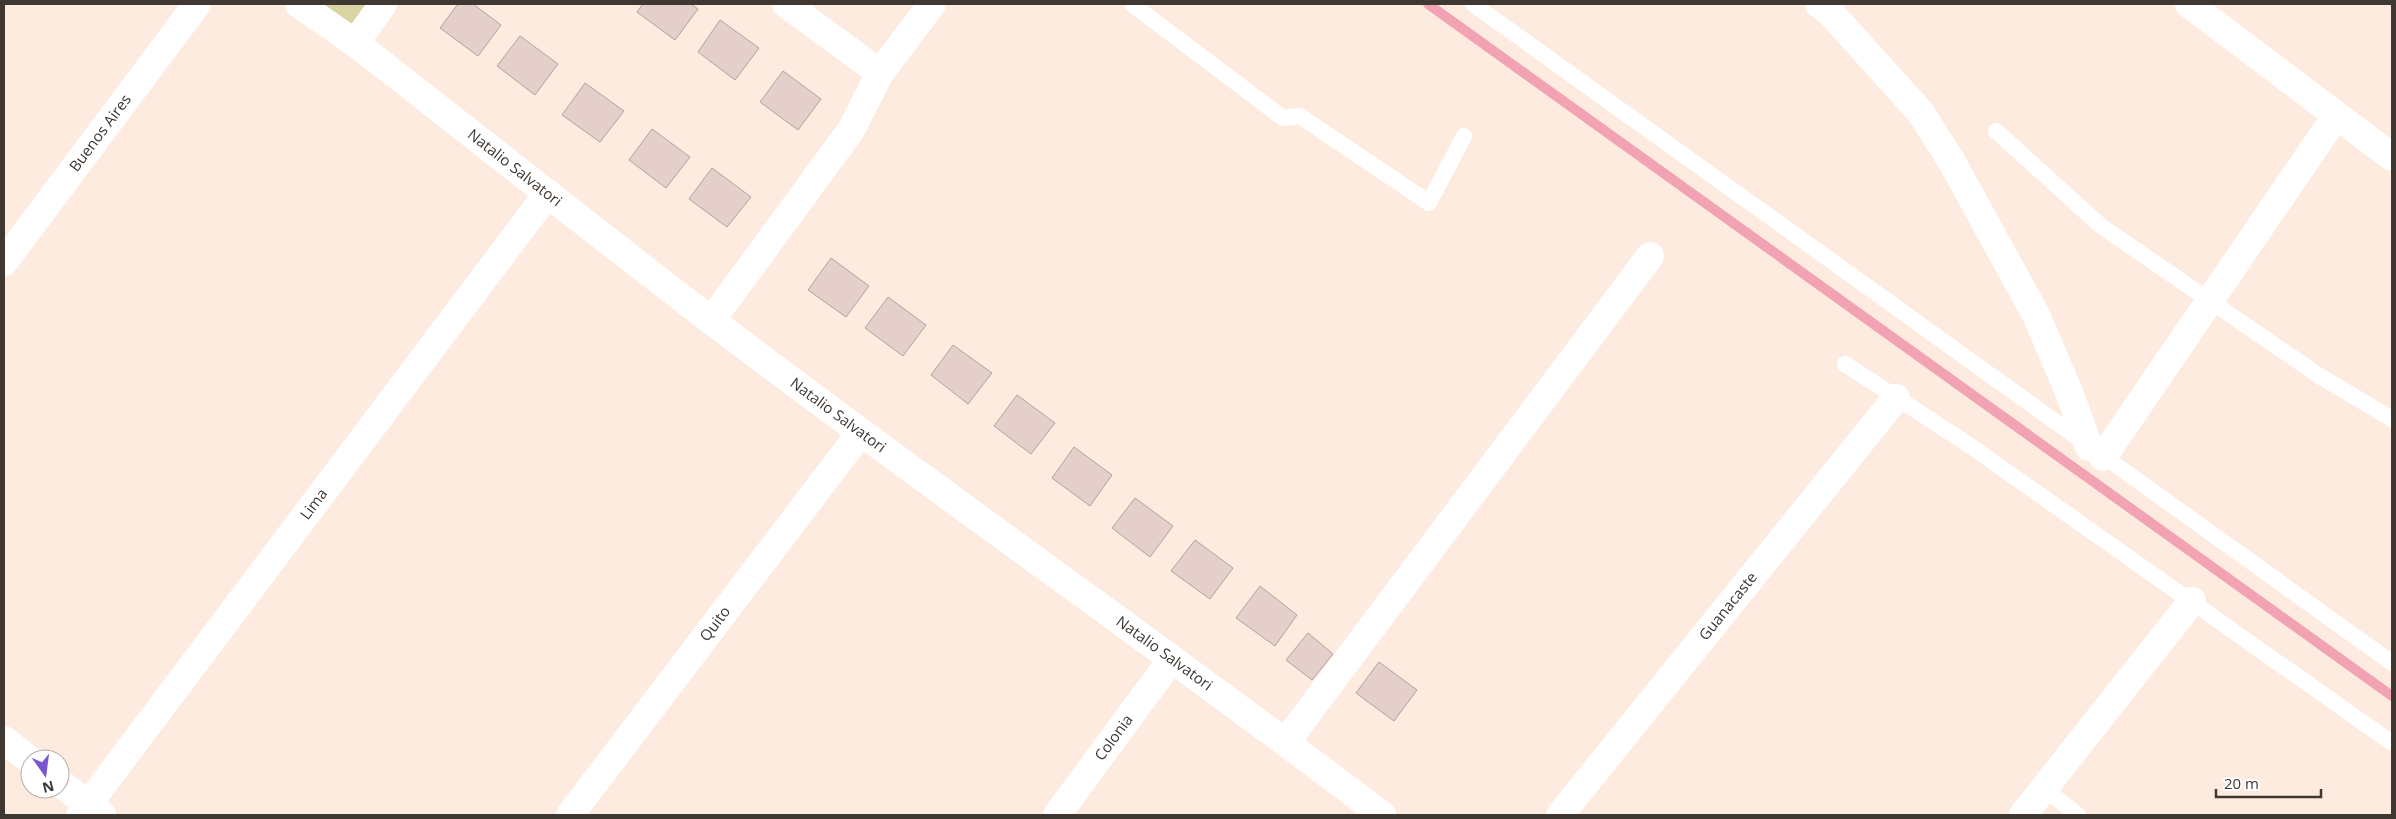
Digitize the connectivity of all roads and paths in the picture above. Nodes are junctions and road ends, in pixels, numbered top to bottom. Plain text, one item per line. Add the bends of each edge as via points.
1 (197, 4) edge
2 (299, 4) edge
3 (383, 4) edge
4 (786, 4) edge
5 (932, 4) edge
6 (1132, 4) edge
7 (1473, 4) edge
8 (2190, 4) edge
9 (1832, 6) edge
10 (355, 43) junction
11 (880, 74) junction
12 (2336, 116) junction
13 (1996, 131) dead end
14 (1464, 136) dead end
15 (2392, 158) edge
16 (548, 193) junction
17 (1650, 256) dead end
18 (4, 262) edge
19 (2210, 301) junction
20 (711, 321) junction
21 (1845, 364) dead end
22 (1896, 398) junction
23 (2392, 419) edge
24 (860, 432) junction
25 (2096, 452) junction
26 (2192, 601) junction
27 (1172, 660) junction
28 (2392, 663) edge
29 (4, 740) edge
30 (1286, 742) junction
31 (2392, 743) edge
32 (20, 752) edge
33 (2045, 789) junction
34 (70, 793) edge
35 (90, 812) edge
36 (570, 815) edge
37 (1057, 815) edge
38 (1382, 815) edge
39 (1560, 815) edge
40 (2023, 815) edge
41 (2078, 815) edge

1 - 18 street, Buenos Aires
2 - 10 street, Natalio Salvatori
3 - 10 street
4 - 11 street
5 - 11 street
6 - 14 lane via 1283,118 1300,116 1429,204
7 - 25 lane
8 - 12 street
9 - 25 street via 1921,113 1952,162 2036,315
10 - 16 street, Natalio Salvatori
11 - 20 street via 851,130
12 - 15 street
12 - 19 street
13 - 19 lane via 2101,226
16 - 20 street, Natalio Salvatori
16 - 35 street, Lima
17 - 30 street
19 - 23 lane via 2318,375
19 - 25 street
20 - 24 street, Natalio Salvatori
21 - 22 lane
22 - 26 lane via 1969,445
22 - 39 street, Guanacaste
24 - 27 street, Natalio Salvatori
24 - 36 street, Quito
25 - 28 lane
26 - 31 lane
26 - 33 street
27 - 30 street, Natalio Salvatori
27 - 37 street, Colonia
29 - 32 street
30 - 38 street, Natalio Salvatori
33 - 40 street
33 - 41 lane
34 - 35 street

